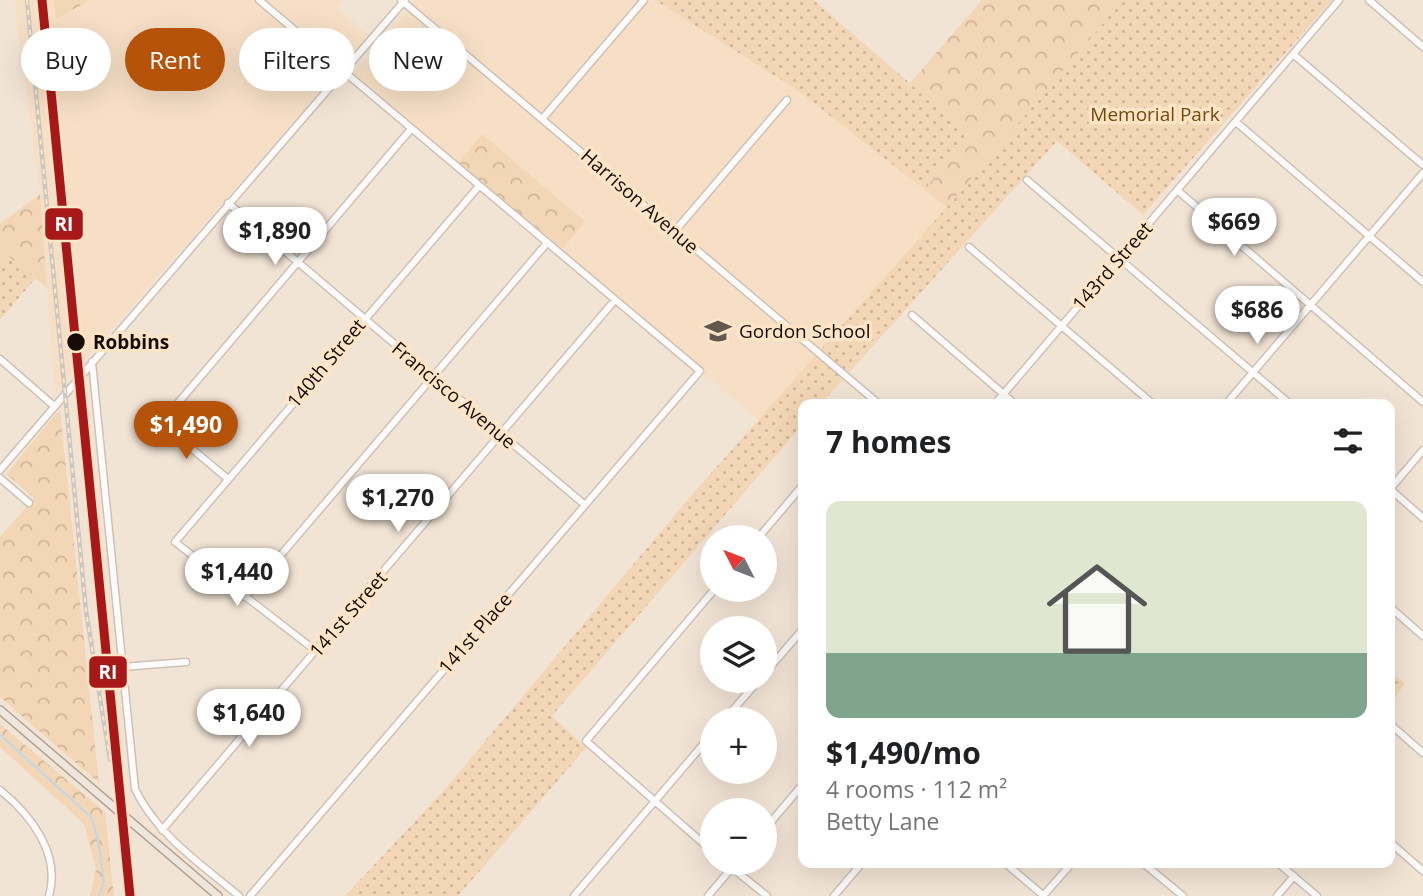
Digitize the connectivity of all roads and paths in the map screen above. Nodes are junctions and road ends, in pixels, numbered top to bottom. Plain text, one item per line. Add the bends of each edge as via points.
1 (258, 0) edge
2 (644, 0) edge
3 (1339, 0) edge
4 (1369, 0) edge
5 (403, 1) edge
6 (291, 28) edge
7 (1423, 47) edge
8 (1293, 54) junction
9 (355, 58) edge
10 (355, 82) edge
11 (326, 91) edge
12 (787, 100) dead end
13 (543, 118) junction
14 (1236, 122) junction
15 (411, 129) junction
16 (1423, 165) edge
17 (1423, 173) edge
18 (1027, 180) dead end
19 (479, 186) junction
20 (1177, 190) junction
21 (228, 203) junction
22 (675, 232) junction
23 (1369, 236) junction
24 (548, 243) junction
25 (969, 247) dead end
26 (1119, 258) junction
27 (297, 262) junction
28 (1423, 282) edge
29 (615, 300) junction
30 (1310, 306) junction
31 (912, 315) dead end
32 (364, 319) junction
33 (1061, 324) junction
34 (0, 359) edge
35 (92, 362) junction
36 (1253, 372) junction
37 (432, 377) junction
38 (1003, 394) junction
39 (873, 399) edge
40 (999, 399) edge
41 (1010, 399) edge
42 (1147, 399) edge
43 (1230, 399) edge
44 (1284, 399) edge
45 (1423, 402) edge
46 (54, 406) junction
47 (501, 435) junction
48 (1423, 450) edge
49 (0, 470) edge
50 (0, 478) edge
51 (228, 479) junction
52 (1395, 483) edge
53 (798, 491) edge
54 (1395, 493) edge
55 (29, 503) dead end
56 (585, 505) junction
57 (1423, 518) edge
58 (769, 525) edge
59 (245, 597) junction
60 (704, 602) edge
61 (1395, 611) edge
62 (798, 635) edge
63 (1423, 636) edge
64 (316, 651) junction
65 (777, 660) edge
66 (186, 662) dead end
67 (122, 667) junction
68 (748, 693) edge
69 (735, 707) edge
70 (0, 710) edge
71 (1395, 728) edge
72 (700, 748) edge
73 (1423, 753) edge
74 (0, 790) edge
75 (798, 790) edge
76 (654, 801) junction
77 (777, 815) edge
78 (162, 830) junction
79 (700, 841) edge
80 (1395, 846) edge
81 (858, 868) edge
82 (1011, 868) edge
83 (1068, 868) edge
84 (1149, 868) edge
85 (1284, 868) edge
86 (1423, 871) edge
87 (723, 875) edge
88 (743, 875) edge
89 (1294, 876) junction
90 (48, 896) edge
91 (218, 896) edge
92 (239, 896) edge
93 (250, 896) edge
94 (574, 896) edge
95 (708, 896) edge
96 (767, 896) edge
97 (834, 896) edge
98 (1044, 896) edge
99 (1183, 896) edge
100 (1277, 896) edge
101 (1317, 896) edge

1 - 6 street
2 - 13 street
3 - 8 street, 143rd Street
4 - 7 street
5 - 9 street
5 - 13 street, Harrison Avenue
8 - 14 street, 143rd Street
8 - 16 street
10 - 15 street
11 - 21 street
12 - 22 street
13 - 22 street, Harrison Avenue
14 - 20 street, 143rd Street
14 - 23 street
15 - 19 street
15 - 27 street
17 - 23 street
18 - 26 street
19 - 24 street
19 - 32 street, 140th Street
20 - 26 street, 143rd Street
20 - 30 street
21 - 27 street, Francisco Avenue
21 - 35 street
22 - 39 street, Harrison Avenue
23 - 28 street
23 - 30 street
24 - 29 street
24 - 37 street
25 - 33 street
26 - 33 street, 143rd Street
26 - 36 street
27 - 32 street, Francisco Avenue
27 - 51 street via 161,423
29 - 47 street, 141st Street
29 - 56 street, 141st Place via 700,371
30 - 36 street
30 - 45 street
31 - 38 street
32 - 37 street, Francisco Avenue
32 - 51 street, 140th Street
33 - 38 street, 143rd Street
33 - 42 street
34 - 46 street
35 - 46 street
35 - 67 street
36 - 43 street
36 - 44 street
37 - 47 street, Francisco Avenue
37 - 59 street
38 - 40 street, 143rd Street
38 - 41 street
46 - 49 street
47 - 56 street, Francisco Avenue
47 - 64 street, 141st Street
48 - 52 street
50 - 55 street
51 - 59 street, 140th Street via 175,542
53 - 58 street
54 - 57 street
56 - 93 street, 141st Place
59 - 64 street
60 - 76 street via 586,741
61 - 63 street
62 - 65 street
64 - 78 street, 141st Street
66 - 67 street
67 - 78 street via 135,789 145,811
68 - 69 street
70 - 91 main road
71 - 73 street
72 - 76 street
74 - 90 street via 47,847 51,868
75 - 77 street
76 - 79 street
76 - 94 street
78 - 92 street
80 - 86 street
81 - 97 street
82 - 98 street
83 - 98 street
84 - 99 street
85 - 89 street
87 - 95 street
88 - 96 street
89 - 100 street
89 - 101 street

